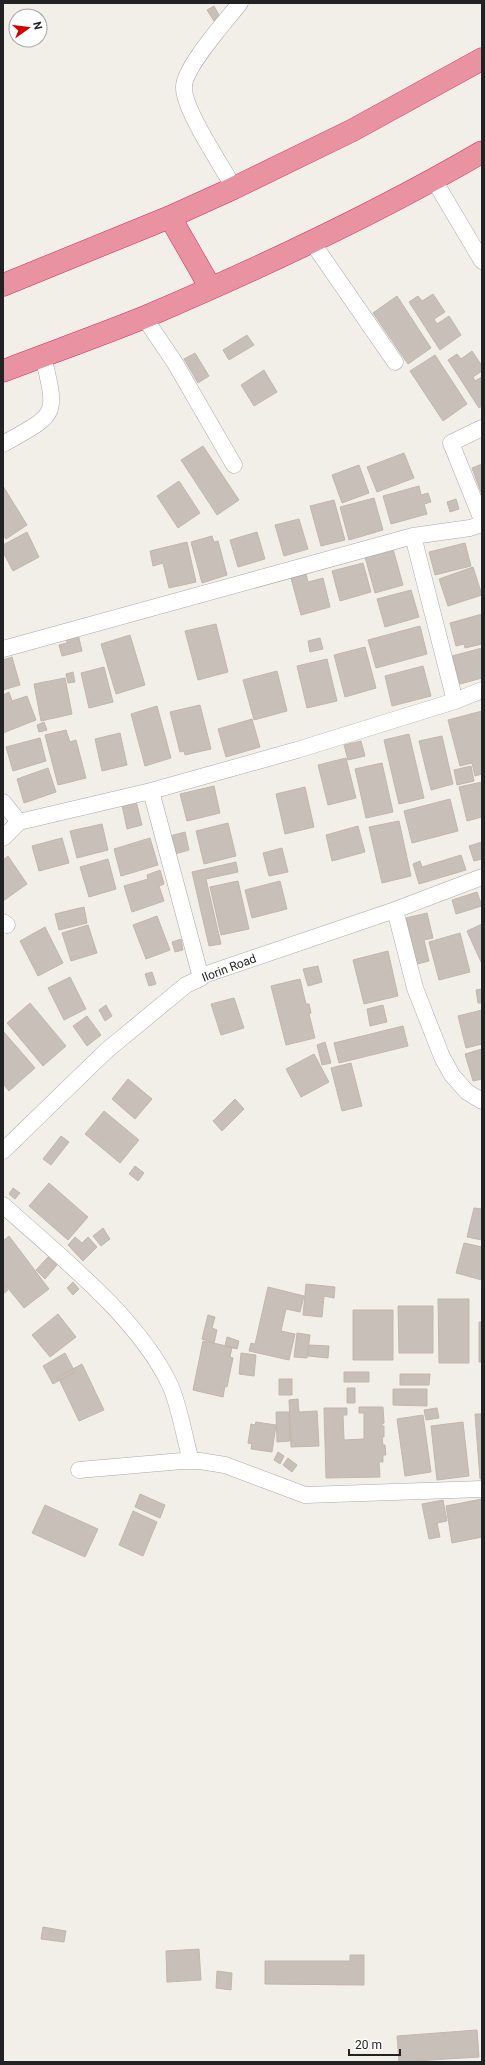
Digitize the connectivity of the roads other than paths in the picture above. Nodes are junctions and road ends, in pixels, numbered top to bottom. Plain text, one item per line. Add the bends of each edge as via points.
1 (240, 3) edge
2 (482, 59) edge
3 (482, 152) edge
4 (434, 180) junction
5 (234, 188) junction
6 (170, 217) junction
7 (312, 242) junction
8 (482, 261) edge
9 (3, 285) edge
10 (210, 287) junction
11 (144, 317) junction
12 (43, 356) junction
13 (395, 362) dead end
14 (3, 371) edge
15 (482, 428) edge
16 (3, 444) edge
17 (234, 465) dead end
18 (482, 520) edge
19 (482, 524) edge
20 (413, 536) junction
21 (3, 649) edge
22 (482, 690) edge
23 (455, 701) junction
24 (151, 791) junction
25 (3, 802) edge
26 (19, 822) junction
27 (3, 838) edge
28 (482, 877) edge
29 (395, 910) junction
30 (201, 978) junction
31 (482, 1101) edge
32 (3, 1152) edge
33 (3, 1205) edge
34 (191, 1461) junction
35 (79, 1470) dead end
36 (482, 1489) edge

1 - 5 street via 195,60 183,86 188,107
2 - 5 highway via 353,130
3 - 4 highway
4 - 7 highway
4 - 8 street
5 - 6 highway
6 - 9 highway
6 - 10 highway
7 - 10 highway
7 - 13 street
10 - 11 highway
11 - 12 highway
11 - 17 street
12 - 14 highway
12 - 16 street via 52,395 51,412 42,422
15 - 18 street via 451,443
19 - 20 street
20 - 21 street
20 - 23 street
22 - 23 street
23 - 24 street via 297,750
24 - 26 street
24 - 30 street
25 - 26 street
26 - 27 street
28 - 29 street, Ilorin Road
29 - 30 street, Ilorin Road
29 - 31 street via 415,988 442,1057 466,1092
30 - 32 street, Ilorin Road via 186,985 106,1051
33 - 34 street via 80,1274 131,1326 156,1356 172,1387
34 - 35 street
34 - 36 street via 225,1466 305,1495

